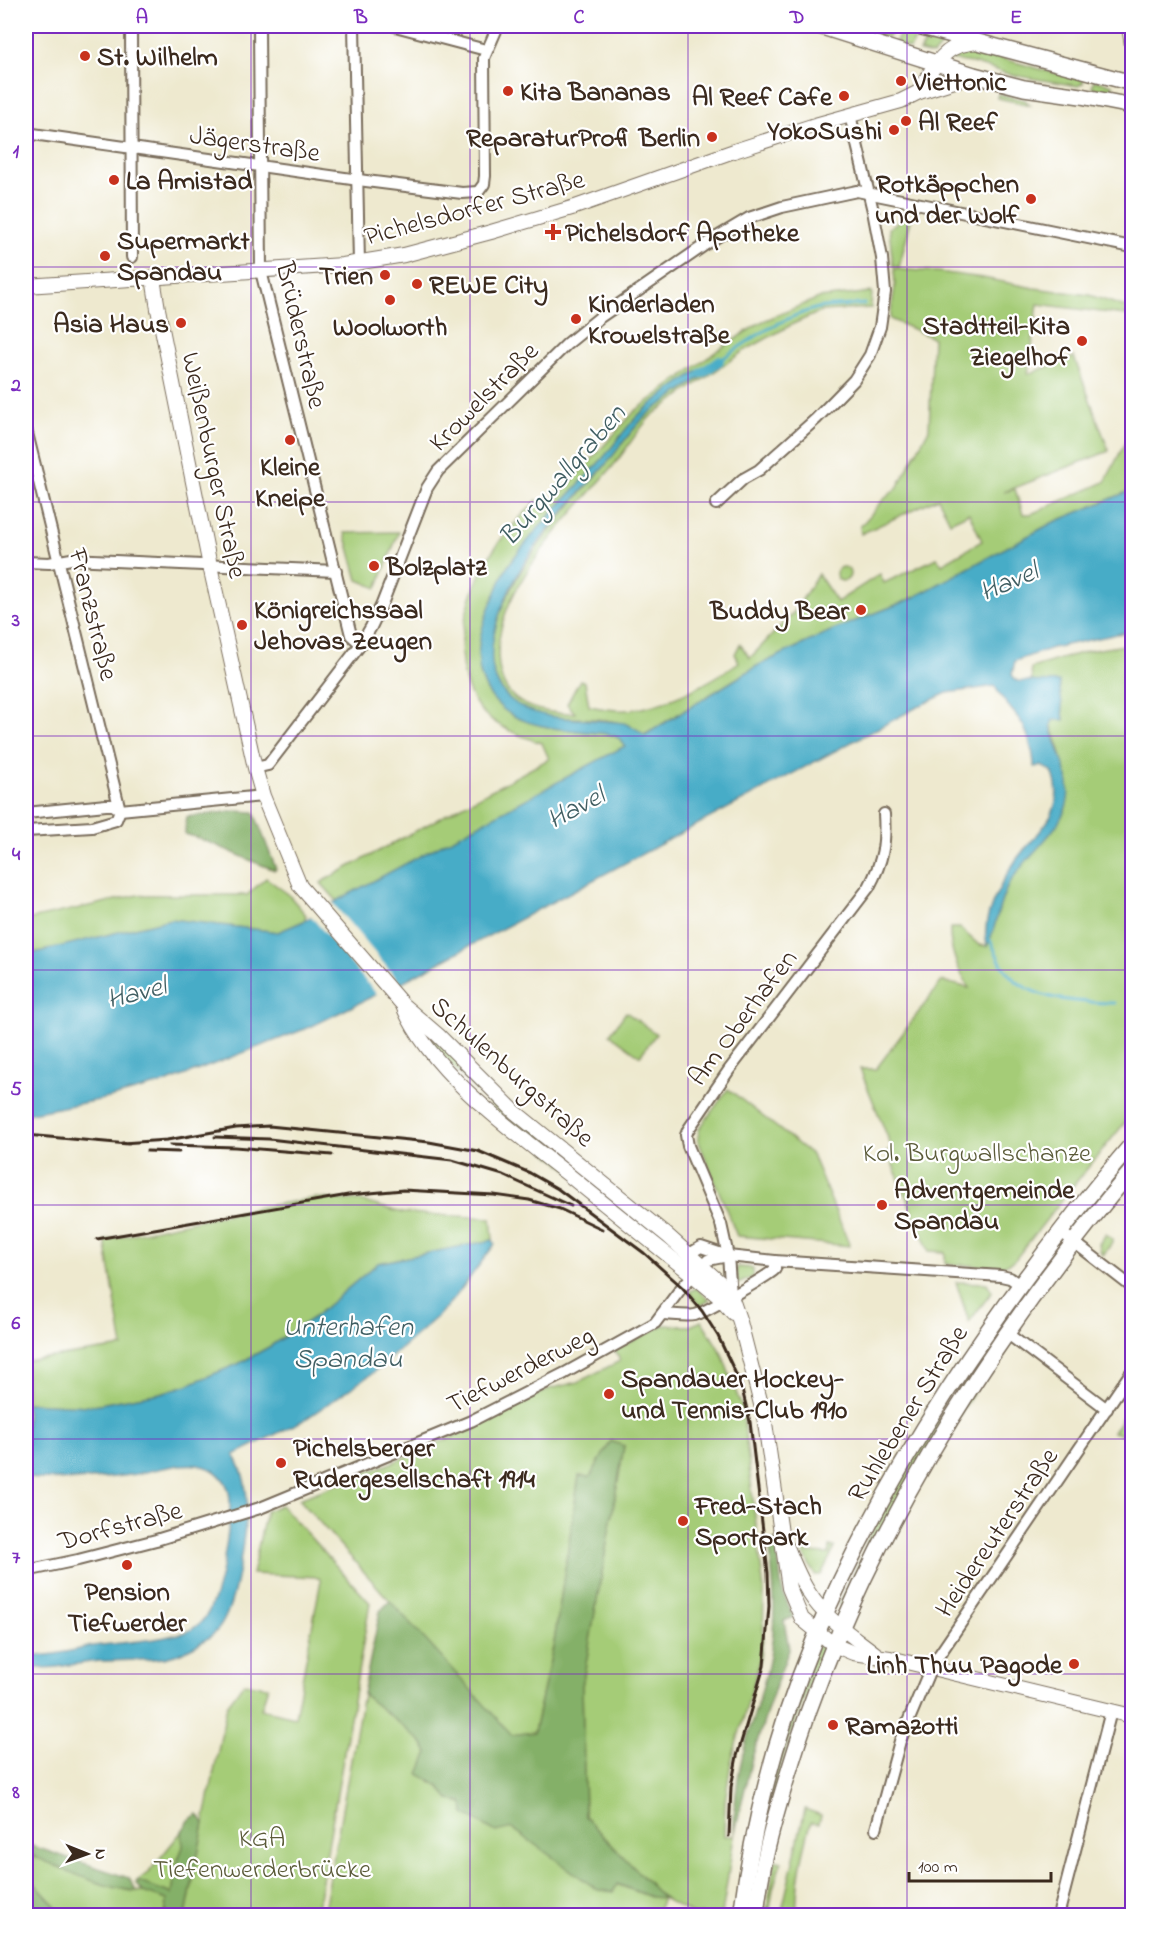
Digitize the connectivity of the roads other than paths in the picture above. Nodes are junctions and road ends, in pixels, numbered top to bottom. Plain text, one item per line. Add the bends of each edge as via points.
1 (131, 26) edge
2 (260, 26) edge
3 (354, 26) edge
4 (395, 26) edge
5 (498, 26) edge
6 (819, 26) edge
7 (918, 26) edge
8 (1131, 26) edge
9 (977, 42) junction
10 (1132, 46) edge
11 (486, 50) junction
12 (936, 64) junction
13 (1088, 73) junction
14 (974, 75) junction
15 (1132, 85) edge
16 (919, 92) junction
17 (1084, 96) junction
18 (1131, 106) edge
19 (850, 115) junction
20 (26, 133) edge
21 (131, 148) junction
22 (259, 166) junction
23 (357, 180) junction
24 (869, 193) junction
25 (1132, 247) edge
26 (132, 257) dead end
27 (359, 263) junction
28 (261, 271) junction
29 (153, 278) junction
30 (26, 286) edge
31 (26, 429) edge
32 (716, 504) dead end
33 (26, 562) edge
34 (58, 562) junction
35 (210, 566) junction
36 (336, 571) junction
37 (361, 644) junction
38 (255, 768) junction
39 (263, 796) junction
40 (120, 810) junction
41 (26, 813) edge
42 (884, 813) dead end
43 (26, 831) edge
44 (403, 1005) junction
45 (1132, 1144) edge
46 (1132, 1170) edge
47 (1061, 1232) junction
48 (1074, 1242) junction
49 (689, 1254) junction
50 (728, 1256) junction
51 (775, 1261) junction
52 (698, 1270) junction
53 (1020, 1286) junction
54 (1132, 1287) edge
55 (727, 1298) junction
56 (662, 1314) junction
57 (1008, 1334) junction
58 (1132, 1371) edge
59 (1107, 1409) junction
60 (226, 1519) joint
61 (782, 1534) junction
62 (26, 1571) edge
63 (825, 1612) junction
64 (841, 1628) junction
65 (816, 1632) junction
66 (834, 1645) junction
67 (877, 1655) junction
68 (931, 1667) junction
69 (1111, 1711) junction
70 (1132, 1716) edge
71 (876, 1829) dead end
72 (741, 1916) edge
73 (756, 1916) edge
74 (1058, 1916) edge

1 - 21 street
2 - 22 street, Brüderstraße
3 - 23 street
4 - 11 street
5 - 11 street
6 - 12 main road
7 - 9 main road
8 - 10 street
9 - 12 street via 957,46
9 - 13 main road
11 - 23 street, Jägerstraße via 485,176 478,192
12 - 14 main road
12 - 16 street
13 - 15 main road
13 - 17 main road
14 - 16 street, Pichelsdorfer Straße
14 - 17 main road via 1024,88
15 - 18 street
16 - 19 street, Pichelsdorfer Straße
17 - 18 main road
19 - 24 street
19 - 27 street, Pichelsdorfer Straße via 744,147 575,207 404,255
20 - 21 street, Jägerstraße
21 - 22 street, Jägerstraße
21 - 26 street
22 - 23 street, Jägerstraße
22 - 28 street, Brüderstraße
23 - 27 street
24 - 25 street, Krowelstraße
24 - 32 street via 879,236 885,292 880,327 870,355 855,380 816,419
24 - 37 street, Krowelstraße via 857,191 816,198 749,218 711,240 567,344 438,471 427,488 382,604
27 - 28 street, Pichelsdorfer Straße
28 - 29 street, Pichelsdorfer Straße
28 - 36 street, Brüderstraße
29 - 30 street, Pichelsdorfer Straße
29 - 35 street, Weißenburger Straße
31 - 34 street, Franzstraße
33 - 34 street
34 - 35 street via 72,559
34 - 40 street, Franzstraße
35 - 36 street
35 - 38 street, Weißenburger Straße
36 - 37 street, Brüderstraße via 351,634
37 - 38 street, Krowelstraße via 268,765
38 - 39 street, Weißenburger Straße
39 - 40 street
39 - 44 street, Weißenburger Straße via 295,877
40 - 41 street via 106,806
40 - 43 street via 116,820 92,826
42 - 50 street, Am Oberhafen via 886,840 879,869 869,887 729,1070 686,1135 721,1224
44 - 49 street, Schulenburgstraße via 507,1106
44 - 52 street, Schulenburgstraße via 413,1028 428,1047 497,1118
45 - 47 main road, Ruhlebener Straße
46 - 48 main road, Ruhlebener Straße
47 - 48 street
47 - 53 main road, Ruhlebener Straße
48 - 54 street
48 - 57 main road, Ruhlebener Straße
49 - 50 street, Tiefwerderweg via 701,1247
49 - 52 street, Schulenburgstraße
50 - 51 street, Tiefwerderweg
50 - 52 street, Tiefwerderweg via 708,1260
50 - 55 street
51 - 53 street, Tiefwerderweg via 1001,1276
51 - 55 street via 770,1274
52 - 55 street, Schulenburgstraße via 726,1288
52 - 56 street, Tiefwerderweg
53 - 63 main road, Ruhlebener Straße via 912,1450 859,1541
55 - 56 street via 695,1315
55 - 61 street, Schulenburgstraße via 740,1322 765,1416
56 - 60 street, Tiefwerderweg via 655,1323 471,1421
57 - 59 street
57 - 64 main road, Ruhlebener Straße via 910,1491
58 - 59 street, Heidereuterstraße
59 - 68 street, Heidereuterstraße
60 - 62 street, Dorfstraße via 146,1543
61 - 63 street, Schulenburgstraße via 809,1593
61 - 65 street, Schulenburgstraße via 792,1599 802,1619
63 - 64 street, Schulenburgstraße
63 - 65 main road, Ruhlebener Straße
64 - 66 main road, Ruhlebener Straße
64 - 67 street, Schulenburgstraße
65 - 66 street, Schulenburgstraße
65 - 72 main road, Ruhlebener Straße via 790,1701 764,1790
66 - 67 street, Schulenburgstraße via 853,1653
66 - 73 main road, Ruhlebener Straße via 782,1792
67 - 68 street, Schulenburgstraße
68 - 69 street, Schulenburgstraße
68 - 71 street, Heidereuterstraße via 900,1741
69 - 70 street, Schulenburgstraße
69 - 74 street

